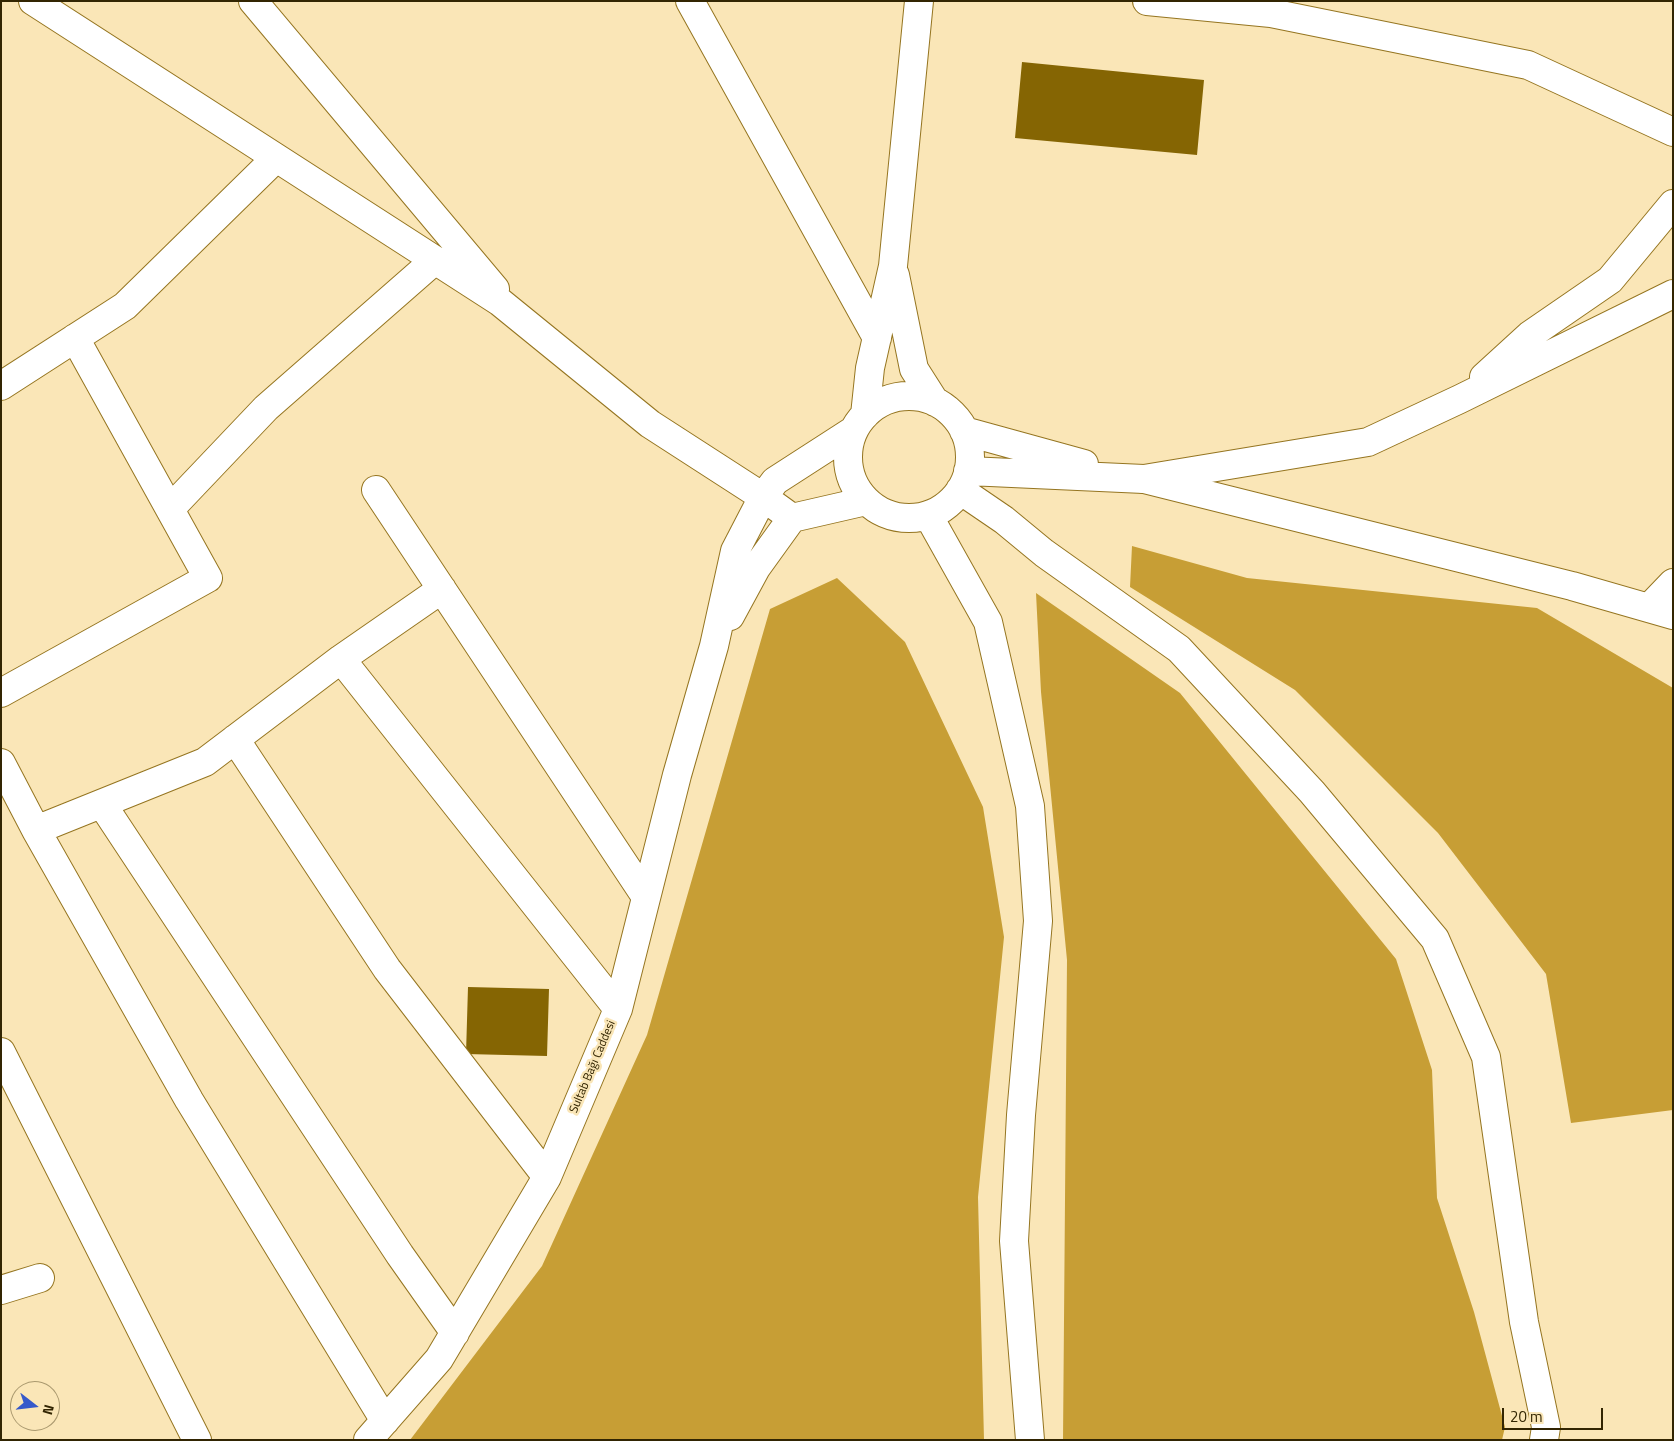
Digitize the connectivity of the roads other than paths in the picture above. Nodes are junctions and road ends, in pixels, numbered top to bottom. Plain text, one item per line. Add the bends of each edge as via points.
1 (33, 1) edge
2 (252, 1) edge
3 (690, 1) edge
4 (919, 1) edge
5 (1147, 1) edge
6 (1272, 7) edge
7 (1673, 132) edge
8 (276, 158) junction
9 (1673, 204) edge
10 (435, 260) junction
11 (893, 266) junction
12 (1673, 294) edge
13 (518, 316) junction
14 (75, 338) junction
15 (877, 338) junction
16 (1, 386) edge
17 (1460, 399) junction
18 (935, 402) junction
19 (859, 423) junction
20 (964, 431) junction
21 (1144, 479) junction
22 (964, 480) junction
23 (376, 490) dead end
24 (763, 497) junction
25 (866, 501) junction
26 (170, 509) junction
27 (928, 515) junction
28 (792, 518) junction
29 (1673, 583) edge
30 (442, 589) junction
31 (1661, 612) edge
32 (714, 646) junction
33 (341, 659) junction
34 (1, 693) edge
35 (235, 739) junction
36 (1, 763) edge
37 (102, 804) junction
38 (36, 830) junction
39 (646, 896) junction
40 (618, 1009) junction
41 (1, 1052) edge
42 (546, 1177) junction
43 (40, 1278) dead end
44 (1, 1290) edge
45 (455, 1333) junction
46 (376, 1430) edge
47 (197, 1440) edge
48 (1030, 1440) edge
49 (1544, 1440) edge

1 - 8 street
2 - 13 street
3 - 15 street
4 - 11 street
5 - 6 street
6 - 7 street via 1528,65
8 - 10 street
8 - 14 street via 125,306
9 - 17 street via 1610,280 1530,335
10 - 13 street
10 - 26 street via 266,408
11 - 15 street
11 - 18 street via 914,369
12 - 17 street
13 - 24 street via 650,424
14 - 16 street
14 - 26 street
15 - 19 street
17 - 21 street via 1368,442
18 - 19 street via 917,396 898,397 880,403
18 - 20 street via 952,414
19 - 24 street via 775,482
19 - 25 street via 848,449 848,468
20 - 21 street
20 - 22 street via 969,450
21 - 22 street
21 - 31 street via 1572,586
22 - 27 street via 946,505
22 - 49 street via 1004,520 1044,553 1179,649 1312,792 1436,939 1486,1057 1524,1322 1546,1427
23 - 30 street
24 - 28 street
24 - 32 street via 735,551
25 - 27 street via 897,517
25 - 28 street
26 - 34 street via 208,578
27 - 48 street via 988,622 1030,806 1038,921 1014,1242
28 - 32 street via 756,568
29 - 31 street
30 - 33 street
30 - 39 street
32 - 39 street, Sultab Bağı Caddesi
33 - 35 street
33 - 40 street
35 - 37 street via 204,762
35 - 42 street via 387,969
36 - 38 street
37 - 38 street
37 - 45 street
38 - 46 street
39 - 40 street, Sultab Bağı Caddesi
40 - 42 street, Sultab Bağı Caddesi
41 - 47 street
42 - 45 street, Sultab Bağı Caddesi
43 - 44 street
45 - 46 street, Sultab Bağı Caddesi via 439,1359

